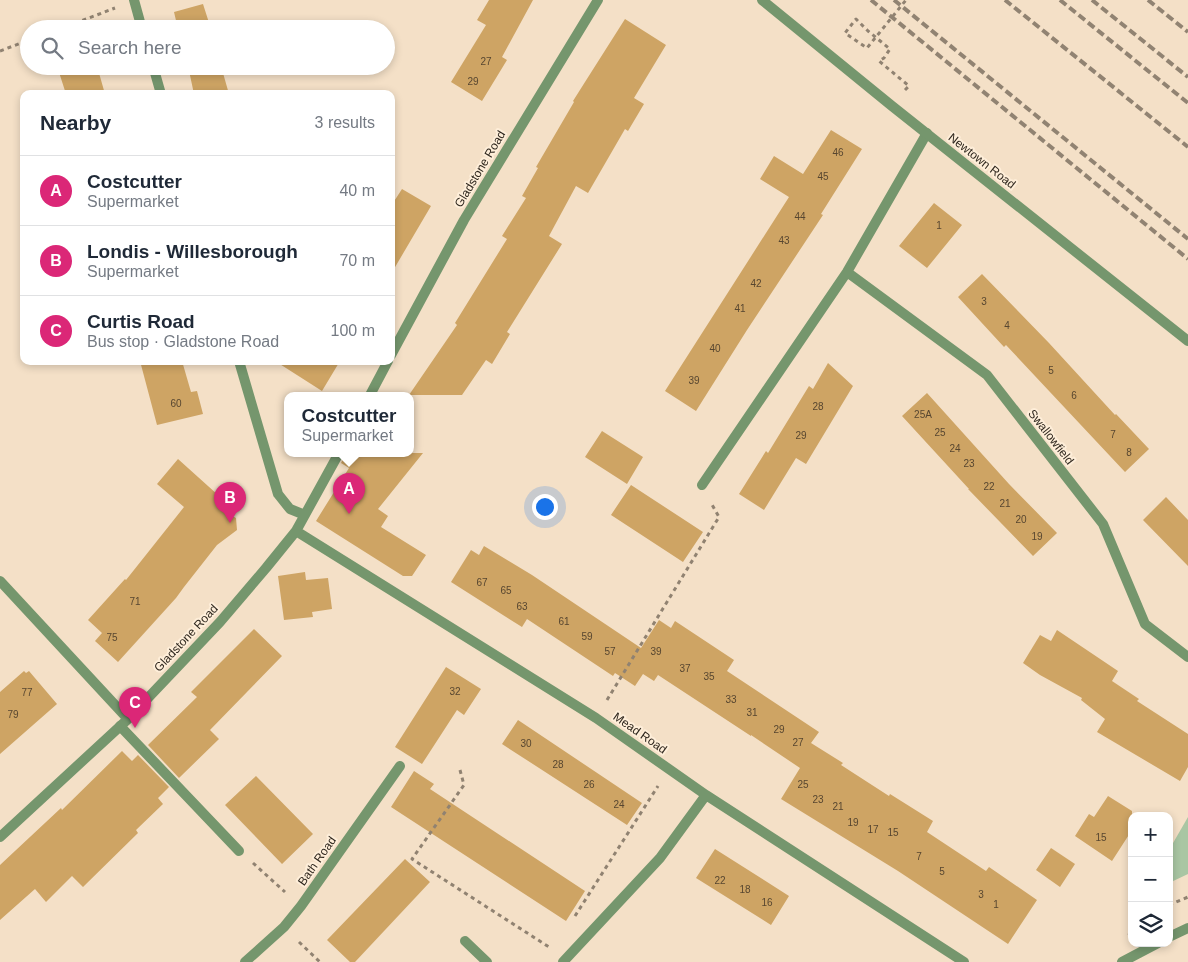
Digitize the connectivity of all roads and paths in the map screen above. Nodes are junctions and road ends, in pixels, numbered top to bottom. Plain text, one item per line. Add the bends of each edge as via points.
1 (134, 0) edge
2 (598, 0) edge
3 (762, 0) edge
4 (906, 0) edge
5 (83, 20) edge
6 (140, 20) edge
7 (20, 43) edge
8 (0, 51) edge
9 (884, 58) dead end
10 (156, 75) edge
11 (160, 90) edge
12 (927, 133) junction
13 (847, 272) junction
14 (1188, 340) edge
15 (395, 348) edge
16 (240, 365) edge
17 (386, 365) edge
18 (372, 392) edge
19 (337, 457) edge
20 (702, 485) joint
21 (305, 515) junction
22 (296, 531) junction
23 (0, 581) edge
24 (1188, 657) edge
25 (596, 718) junction
26 (124, 722) junction
27 (400, 766) dead end
28 (669, 769) junction
29 (460, 770) dead end
30 (706, 795) junction
31 (0, 837) edge
32 (239, 851) joint
33 (1188, 897) edge
34 (1173, 903) edge
35 (301, 906) junction
36 (574, 917) dead end
37 (284, 927) junction
38 (1188, 928) edge
39 (1173, 935) edge
40 (465, 941) dead end
41 (1150, 947) edge
42 (554, 950) dead end
43 (245, 962) edge
44 (320, 962) edge
45 (487, 962) edge
46 (563, 962) edge
47 (964, 962) edge
48 (1122, 962) edge

1 - 5 path
1 - 6 street
2 - 15 street, Gladstone Road via 464,220
3 - 12 street, Newtown Road
4 - 9 path via 867,48 845,33 856,19 868,31 890,49
7 - 8 path
10 - 11 street
12 - 13 street
12 - 14 street, Newtown Road
13 - 20 street
13 - 24 street, Swallowfield via 987,375 1103,524 1145,624
16 - 21 street via 278,494 290,509
17 - 18 street
19 - 21 street, Gladstone Road
20 - 25 path via 720,517
21 - 22 street, Gladstone Road
22 - 25 street, Mead Road
22 - 26 street, Gladstone Road via 220,622
23 - 26 street
25 - 28 street, Mead Road
26 - 31 street, Gladstone Road
26 - 32 street
27 - 35 street, Bath Road
28 - 30 street, Mead Road
28 - 36 path
29 - 42 path via 464,785 412,859
30 - 46 street via 660,858
30 - 47 street, Mead Road
32 - 35 path
33 - 34 path
35 - 37 street, Bath Road
37 - 43 street, Bath Road
37 - 44 path
38 - 39 street
40 - 45 street
41 - 48 street

